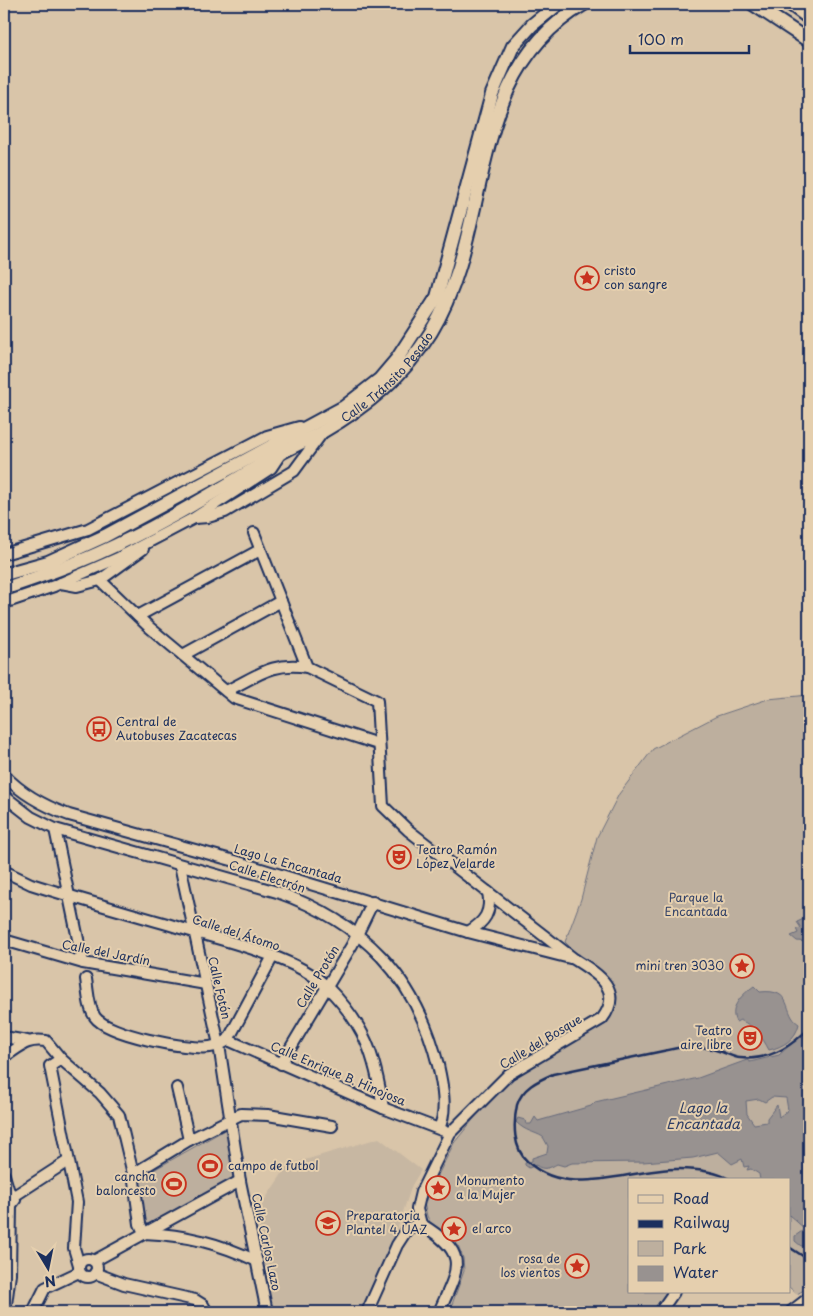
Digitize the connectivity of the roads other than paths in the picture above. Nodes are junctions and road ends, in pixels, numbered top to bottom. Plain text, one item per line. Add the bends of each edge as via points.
1 (558, 4) edge
2 (584, 4) edge
3 (753, 4) edge
4 (790, 4) edge
5 (805, 11) edge
6 (809, 41) edge
7 (310, 425) junction
8 (322, 432) junction
9 (281, 452) junction
10 (194, 518) junction
11 (254, 533) dead end
12 (157, 537) junction
13 (260, 550) junction
14 (4, 554) edge
15 (5, 574) edge
16 (100, 580) junction
17 (61, 583) junction
18 (6, 597) edge
19 (281, 601) junction
20 (138, 616) junction
21 (183, 655) junction
22 (307, 666) junction
23 (226, 692) junction
24 (378, 744) junction
25 (4, 775) edge
26 (4, 796) edge
27 (55, 830) junction
28 (211, 855) junction
29 (180, 865) junction
30 (4, 871) edge
31 (206, 872) junction
32 (488, 892) junction
33 (68, 896) junction
34 (373, 902) junction
35 (193, 932) junction
36 (468, 932) junction
37 (358, 934) junction
38 (4, 940) edge
39 (273, 956) junction
40 (574, 959) junction
41 (83, 963) junction
42 (86, 979) dead end
43 (206, 984) junction
44 (326, 986) junction
45 (4, 1037) edge
46 (27, 1041) junction
47 (223, 1043) junction
48 (4, 1057) edge
49 (61, 1059) junction
50 (281, 1064) junction
51 (177, 1088) dead end
52 (383, 1108) junction
53 (232, 1118) junction
54 (332, 1126) dead end
55 (439, 1128) junction
56 (450, 1133) junction
57 (189, 1140) junction
58 (68, 1160) junction
59 (133, 1174) junction
60 (4, 1175) edge
61 (240, 1181) junction
62 (8, 1198) edge
63 (421, 1224) junction
64 (144, 1232) junction
65 (94, 1261) junction
66 (257, 1261) junction
67 (79, 1268) junction
68 (95, 1273) junction
69 (673, 1294) edge
70 (809, 1299) edge
71 (809, 1310) edge
72 (5, 1312) edge
73 (32, 1312) edge
74 (207, 1312) edge
75 (267, 1312) edge
76 (367, 1312) edge
77 (439, 1312) edge
78 (660, 1312) edge
79 (792, 1312) edge
80 (806, 1312) edge

1 - 7 main road, Calle Tránsito Pesado via 513,46 492,94 437,297 397,359 380,379 344,407
2 - 8 main road, Calle Tránsito Pesado via 562,18 534,45 504,95 456,274 431,332 412,361 378,396
3 - 6 main road
4 - 5 main road
7 - 14 street via 267,436 88,528
7 - 15 main road, Calle Tránsito Pesado via 96,541 48,562
8 - 9 main road, Calle Tránsito Pesado
8 - 10 street via 294,471 224,512
9 - 10 street via 271,468
9 - 18 main road, Calle Tránsito Pesado via 193,505
10 - 12 street
11 - 13 street
12 - 16 street
12 - 17 street
13 - 19 street
13 - 20 street
16 - 17 street via 77,586
16 - 20 street
17 - 18 street
19 - 21 street
19 - 22 street
20 - 21 street
21 - 23 street
22 - 23 street via 289,664 273,667
22 - 24 street via 377,701
23 - 24 street via 234,698
24 - 32 street via 383,806 408,830
25 - 28 street, Lago La Encantada via 25,794 52,809
26 - 27 street, Calle Electrón
27 - 29 street, Calle Electrón
27 - 33 street
28 - 31 street
28 - 34 street, Lago La Encantada
29 - 31 street, Calle Electrón
29 - 35 street, Calle Fotón
30 - 33 street, Calle del Átomo
31 - 37 street, Calle Electrón via 310,904
32 - 36 street via 490,907 487,916
32 - 40 street
33 - 35 street, Calle del Átomo
33 - 41 street
34 - 36 street, Lago La Encantada
34 - 37 street, Calle Protón
35 - 39 street, Calle del Átomo
35 - 43 street, Calle Fotón
36 - 40 street, Lago La Encantada
37 - 44 street, Calle Protón
37 - 55 street, Calle Electrón via 403,982 428,1031 442,1088
38 - 41 street, Calle del Jardín
39 - 44 street, Calle del Átomo
39 - 47 street
40 - 56 street, Calle del Bosque via 598,975 608,987 610,1000 604,1017 509,1074
41 - 43 street, Calle del Jardín
42 - 47 street via 91,1010 96,1019 114,1028 162,1044 208,1047
43 - 47 street, Calle Fotón
44 - 50 street, Calle Protón
44 - 52 street, Calle del Átomo via 353,1018 370,1046
45 - 46 street
46 - 48 street
46 - 49 street via 46,1041
47 - 50 street, Calle Enrique B. Hinojosa
47 - 53 street, Calle Fotón
49 - 58 street via 50,1066
49 - 59 street via 100,1093 119,1115
50 - 52 street, Calle Enrique B. Hinojosa
51 - 57 street
52 - 55 street, Calle Enrique B. Hinojosa
53 - 54 street via 241,1114 268,1115
53 - 57 street
53 - 61 street, Calle Carlos Lazo
55 - 56 street, Calle Enrique B. Hinojosa
56 - 63 street, Calle del Bosque via 421,1192 417,1209
57 - 59 street
58 - 62 street
58 - 67 street via 77,1202 74,1248
59 - 64 street
60 - 62 street
61 - 64 street
61 - 66 street, Calle Carlos Lazo
62 - 72 street via 10,1265
63 - 76 street via 408,1228 397,1245
63 - 77 street via 446,1241 456,1259 456,1275
64 - 65 street
64 - 66 street via 204,1240
65 - 67 street via 85,1259
65 - 68 street
66 - 75 street, Calle Carlos Lazo
67 - 68 street via 87,1277
67 - 73 street via 45,1288
68 - 74 street via 124,1284 195,1300
69 - 78 street
70 - 79 main road
71 - 80 main road

